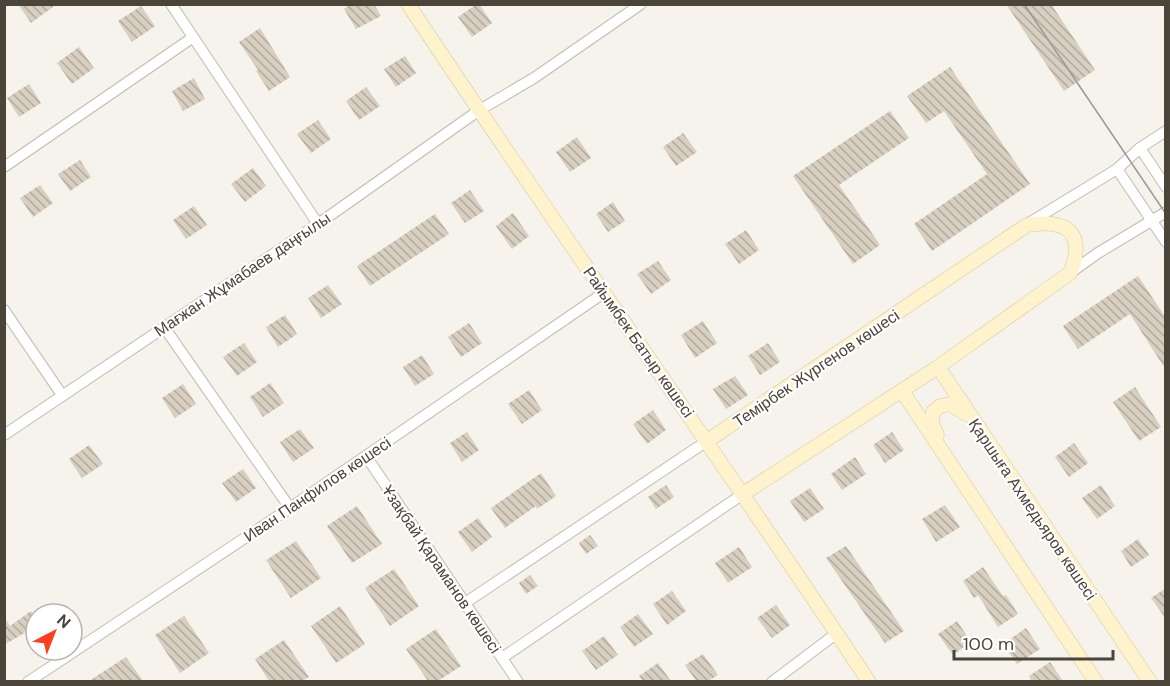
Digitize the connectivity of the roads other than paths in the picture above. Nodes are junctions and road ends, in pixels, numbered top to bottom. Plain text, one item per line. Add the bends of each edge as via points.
1 (171, 4) edge
2 (408, 4) edge
3 (641, 4) edge
4 (192, 38) junction
5 (478, 111) junction
6 (1166, 131) edge
7 (1140, 148) junction
8 (4, 167) edge
9 (1117, 169) junction
10 (1166, 187) edge
11 (1166, 212) edge
12 (1152, 221) junction
13 (318, 224) junction
14 (1027, 225) junction
15 (1166, 242) edge
16 (1070, 273) junction
17 (605, 292) junction
18 (4, 310) edge
19 (164, 327) junction
20 (938, 367) junction
21 (902, 391) junction
22 (62, 395) junction
23 (974, 422) junction
24 (4, 435) edge
25 (707, 441) junction
26 (943, 451) junction
27 (366, 456) junction
28 (743, 494) junction
29 (290, 508) junction
30 (465, 603) junction
31 (837, 633) junction
32 (502, 658) junction
33 (28, 681) edge
34 (518, 681) edge
35 (772, 681) edge
36 (869, 681) edge
37 (1096, 681) edge
38 (1150, 681) edge

1 - 4 street
2 - 5 street, Райымбек Батыр көшесі
3 - 5 street, Мағжан Жұмабаев даңғылы via 534,78
4 - 8 street
4 - 13 street
5 - 13 street, Мағжан Жұмабаев даңғылы
5 - 17 street, Райымбек Батыр көшесі
6 - 7 street, Темірбек Жүргенов көшесі
7 - 9 street, Темірбек Жүргенов көшесі
7 - 10 street
9 - 12 street
9 - 14 street, Темірбек Жүргенов көшесі
11 - 12 street
12 - 15 street
12 - 16 street
13 - 19 street, Мағжан Жұмабаев даңғылы
14 - 16 street via 1059,225 1071,233 1077,249
14 - 25 street, Темірбек Жүргенов көшесі
16 - 20 street
17 - 25 street, Райымбек Батыр көшесі
17 - 27 street, Иван Панфилов көшесі
18 - 22 street
19 - 22 street, Мағжан Жұмабаев даңғылы
19 - 29 street
20 - 21 street
20 - 23 street, Қаршыға Ахмедьяров көшесі
21 - 26 street
21 - 28 street
22 - 24 street, Мағжан Жұмабаев даңғылы
23 - 26 street via 950,404 933,412 932,423
23 - 38 street, Қаршыға Ахмедьяров көшесі
25 - 28 street, Райымбек Батыр көшесі
25 - 30 street, Темірбек Жүргенов көшесі
26 - 37 street
27 - 29 street, Иван Панфилов көшесі
27 - 30 street, Ұзақбай Қараманов көшесі
28 - 31 street, Райымбек Батыр көшесі
28 - 32 street
29 - 33 street, Иван Панфилов көшесі
30 - 32 street, Ұзақбай Қараманов көшесі
31 - 35 street
31 - 36 street, Райымбек Батыр көшесі
32 - 34 street, Ұзақбай Қараманов көшесі

